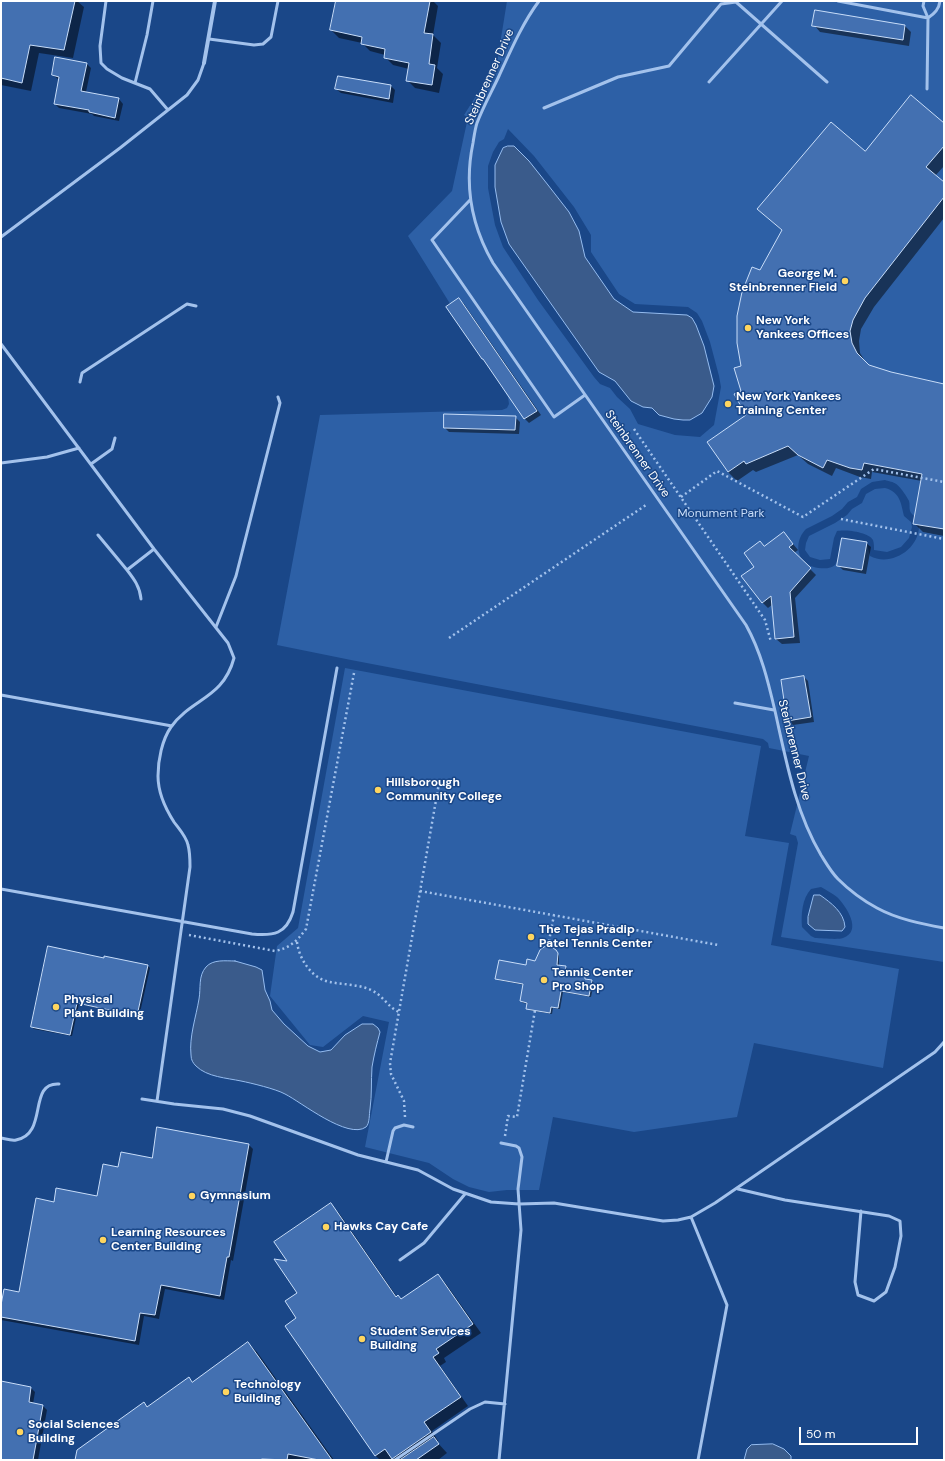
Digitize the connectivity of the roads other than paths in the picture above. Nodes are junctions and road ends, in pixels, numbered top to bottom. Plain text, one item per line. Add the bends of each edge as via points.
1 (106, 1) edge
2 (153, 1) edge
3 (215, 1) edge
4 (278, 1) edge
5 (539, 1) edge
6 (782, 1) edge
7 (838, 1) edge
8 (924, 1) edge
9 (940, 1) edge
10 (928, 18) junction
11 (761, 23) junction
12 (208, 39) junction
13 (204, 63) joint
14 (710, 82) dead end
15 (827, 82) dead end
16 (135, 83) junction
17 (927, 89) dead end
18 (544, 108) dead end
19 (168, 110) junction
20 (470, 200) junction
21 (1, 238) edge
22 (196, 306) dead end
23 (1, 344) edge
24 (80, 382) dead end
25 (586, 395) junction
26 (278, 397) dead end
27 (115, 438) dead end
28 (79, 448) junction
29 (1, 463) edge
30 (91, 464) junction
31 (98, 535) dead end
32 (154, 549) junction
33 (127, 570) junction
34 (141, 598) dead end
35 (216, 627) junction
36 (337, 668) dead end
37 (1, 695) edge
38 (735, 703) dead end
39 (774, 710) junction
40 (172, 726) junction
41 (1, 888) edge
42 (183, 921) junction
43 (944, 928) edge
44 (944, 1042) edge
45 (59, 1084) dead end
46 (142, 1099) dead end
47 (157, 1101) junction
48 (413, 1127) dead end
49 (1, 1138) edge
50 (502, 1143) road end
51 (386, 1162) junction
52 (738, 1189) junction
53 (465, 1194) junction
54 (519, 1204) junction
55 (861, 1211) junction
56 (691, 1217) junction
57 (400, 1260) dead end
58 (505, 1404) junction
59 (395, 1460) edge
60 (499, 1460) edge
61 (698, 1460) edge

1 - 16 lane via 100,46 101,63 122,78
2 - 16 lane
3 - 12 street
4 - 12 lane via 271,37 263,44
5 - 20 lane, Steinbrenner Drive via 527,18 477,123 470,154
6 - 11 lane
7 - 10 lane
8 - 10 lane via 923,6
9 - 10 lane via 935,12
10 - 17 lane
11 - 14 lane
11 - 15 lane
11 - 18 lane via 736,2 721,4 668,66 618,77
12 - 13 street
13 - 19 lane via 193,88
16 - 19 lane via 150,89
19 - 21 lane
20 - 25 lane, Steinbrenner Drive via 481,240 493,263
20 - 25 lane via 432,240 554,417
22 - 24 lane via 187,304 160,321 82,373
23 - 28 lane
25 - 39 lane, Steinbrenner Drive via 746,625 765,669
26 - 35 lane via 280,403 236,576
27 - 30 lane via 112,449
28 - 29 lane via 47,457
28 - 30 lane
30 - 32 lane
31 - 33 lane
32 - 33 lane
32 - 35 lane
33 - 34 lane via 138,585
35 - 40 lane via 232,650 232,666 218,688
36 - 42 lane via 289,923 274,934 260,935
37 - 40 lane
38 - 39 lane
39 - 43 lane, Steinbrenner Drive via 795,796 808,830 826,864 847,887 878,909 922,924
40 - 42 lane via 162,747 158,776 163,802 188,844 190,867
41 - 42 lane
42 - 47 lane
44 - 52 lane via 935,1052
45 - 49 lane via 50,1085 42,1092 30,1133 15,1140
46 - 47 lane
47 - 51 lane via 243,1114 358,1155
48 - 51 lane via 404,1125 395,1128
50 - 54 lane via 516,1146 521,1152
51 - 53 lane via 425,1172 442,1184
52 - 55 lane via 786,1200
52 - 56 lane
53 - 54 lane via 491,1202
53 - 57 lane via 424,1243
54 - 56 lane via 554,1203 663,1221
54 - 58 lane via 521,1230
55 - 55 lane via 889,1216 900,1221 895,1267 886,1292 874,1301 858,1295 854,1282
56 - 61 lane via 727,1305
58 - 59 lane via 485,1402 470,1409
58 - 60 lane

